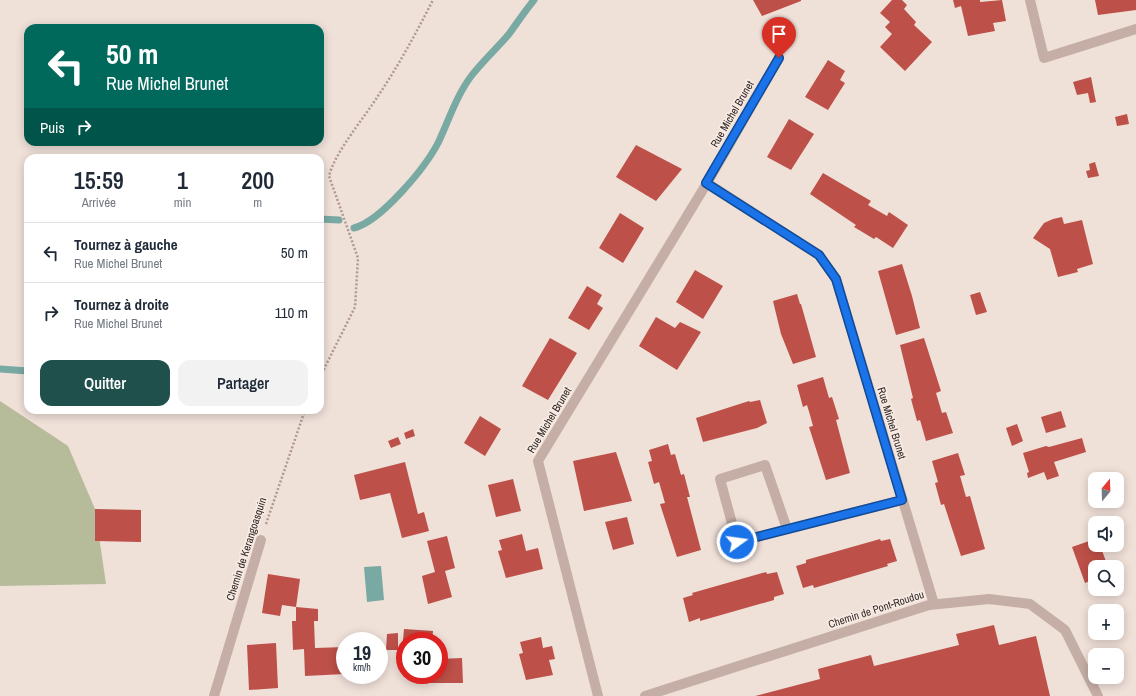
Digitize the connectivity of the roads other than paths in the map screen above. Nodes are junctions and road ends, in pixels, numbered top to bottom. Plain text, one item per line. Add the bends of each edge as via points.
1 (1030, 0) edge
2 (1136, 29) edge
3 (779, 58) dead end
4 (706, 183) junction
5 (902, 500) junction
6 (787, 529) junction
7 (261, 540) road end
8 (934, 604) junction
9 (214, 696) edge
10 (598, 696) edge
11 (645, 696) edge
12 (1098, 696) edge

1 - 2 street via 1044,58
3 - 4 street, Rue Michel Brunet
4 - 5 street, Rue Michel Brunet via 819,255 836,279
4 - 10 street, Rue Michel Brunet via 538,462
5 - 6 street
5 - 8 street, Rue Michel Brunet
6 - 6 street via 737,542 720,479 765,465
7 - 9 street, Chemin de Kerangoasquin
8 - 11 street, Chemin de Pont-Roudou
8 - 12 street, Chemin de Pont-Roudou via 989,599 1030,604 1065,630

